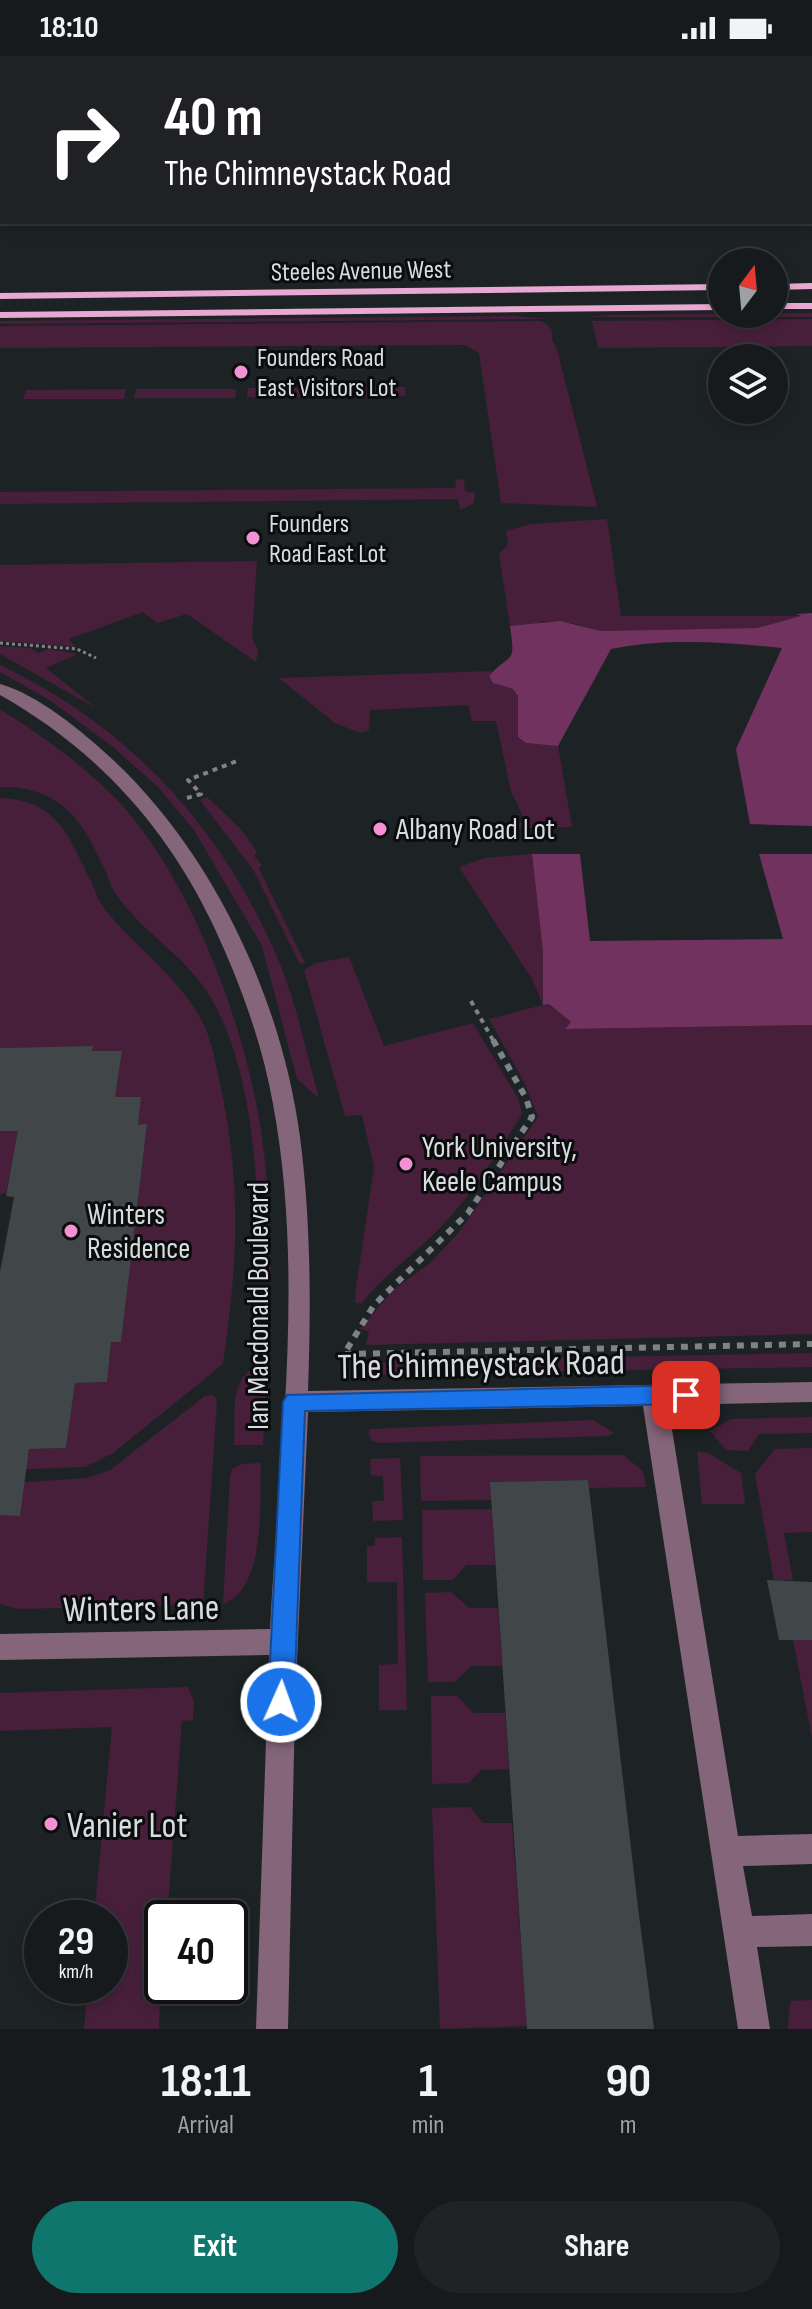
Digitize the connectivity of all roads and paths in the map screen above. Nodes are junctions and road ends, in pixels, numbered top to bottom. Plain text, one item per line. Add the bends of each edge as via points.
1 (812, 286) edge
2 (708, 287) edge
3 (788, 287) edge
4 (0, 296) edge
5 (788, 306) edge
6 (812, 306) edge
7 (708, 307) edge
8 (0, 315) edge
9 (0, 643) edge
10 (96, 658) dead end
11 (0, 689) edge
12 (237, 761) dead end
13 (187, 798) dead end
14 (471, 1001) dead end
15 (812, 1344) edge
16 (812, 1392) edge
17 (654, 1395) junction
18 (294, 1402) junction
19 (283, 1642) junction
20 (0, 1647) edge
21 (812, 1849) edge
22 (725, 1851) junction
23 (812, 1930) edge
24 (737, 1932) junction
25 (272, 2029) edge
26 (754, 2029) edge

1 - 3 main road
2 - 4 main road, Steeles Avenue West
5 - 6 main road
7 - 8 main road, Steeles Avenue West
9 - 10 path via 77,649
11 - 18 street, Ian Macdonald Boulevard via 84,741 155,810 226,930 258,1007 289,1133 298,1260
12 - 13 path via 188,780 201,794
14 - 15 path via 532,1117 447,1238 400,1276 353,1328 344,1354
16 - 17 street, The Chimneystack Road
17 - 18 street, The Chimneystack Road
17 - 22 street
18 - 19 street, Ian Macdonald Boulevard
19 - 20 street, Winters Lane
19 - 25 street, Ian Macdonald Boulevard
21 - 22 street
22 - 24 street
23 - 24 street
24 - 26 street

